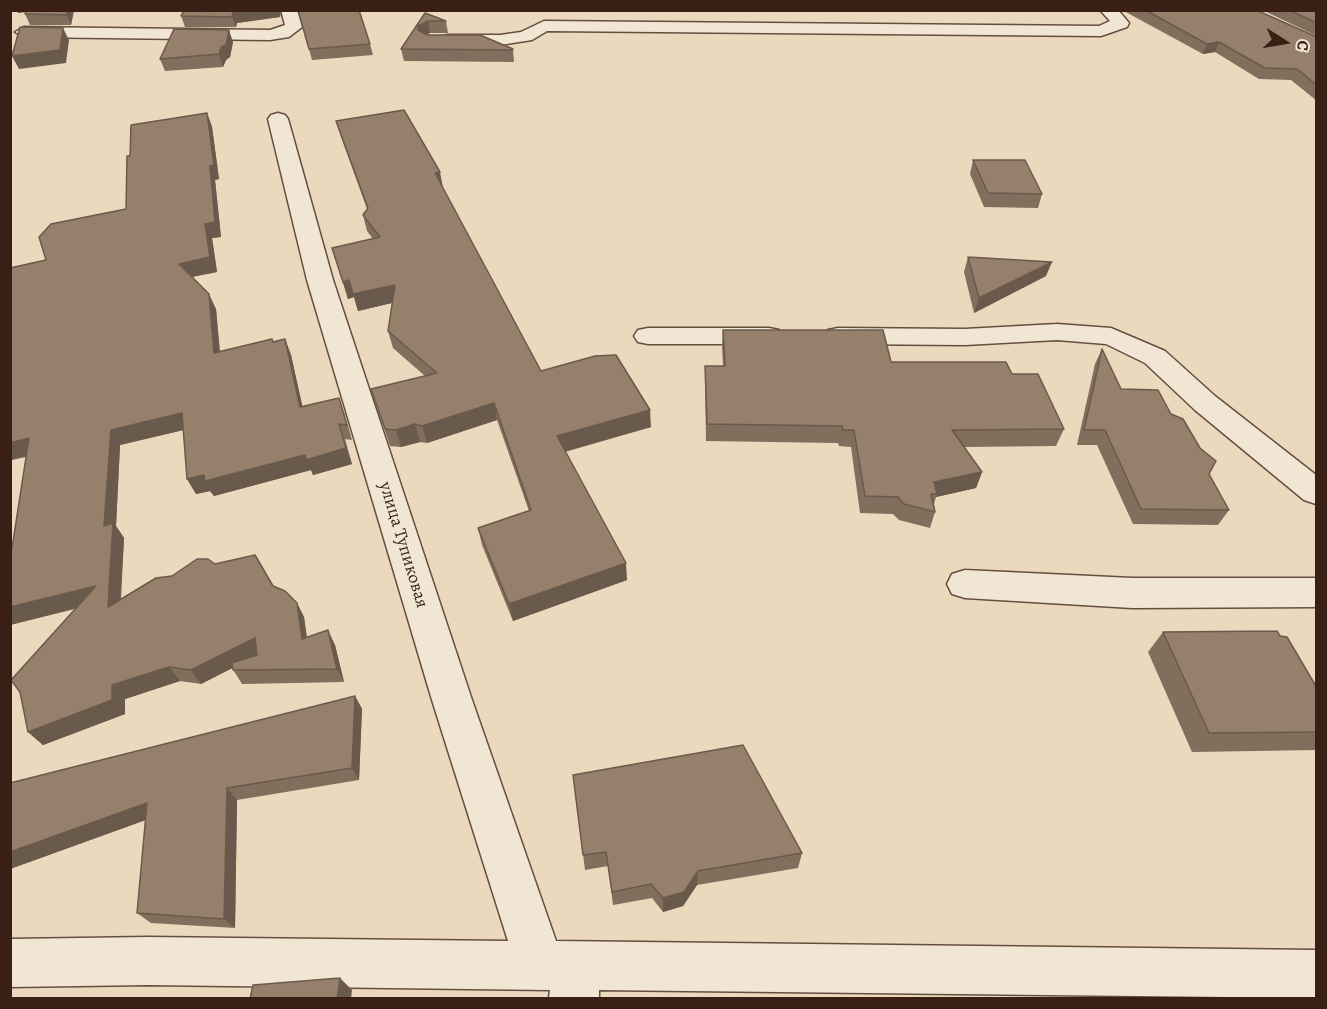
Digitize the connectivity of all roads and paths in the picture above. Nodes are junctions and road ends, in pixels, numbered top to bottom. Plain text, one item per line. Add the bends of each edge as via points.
1 (289, 10) edge
2 (819, 10) edge
3 (1108, 10) edge
4 (824, 30) junction
5 (24, 32) edge
6 (430, 40) edge
7 (278, 119) dead end
8 (648, 336) dead end
9 (1317, 492) edge
10 (964, 584) dead end
11 (1317, 593) edge
12 (10, 963) edge
13 (1317, 974) edge
14 (564, 978) edge
15 (1256, 986) edge

1 - 5 street via 294,27 270,35
2 - 4 street
3 - 4 street via 1121,23 1101,31
4 - 6 street via 544,26 526,36
7 - 14 street, улица Тупиковая via 320,280 456,711
8 - 9 street via 965,337 1057,332 1111,336 1155,357 1205,403
10 - 11 street via 1132,593
12 - 14 street via 148,961
13 - 15 street
14 - 15 street

